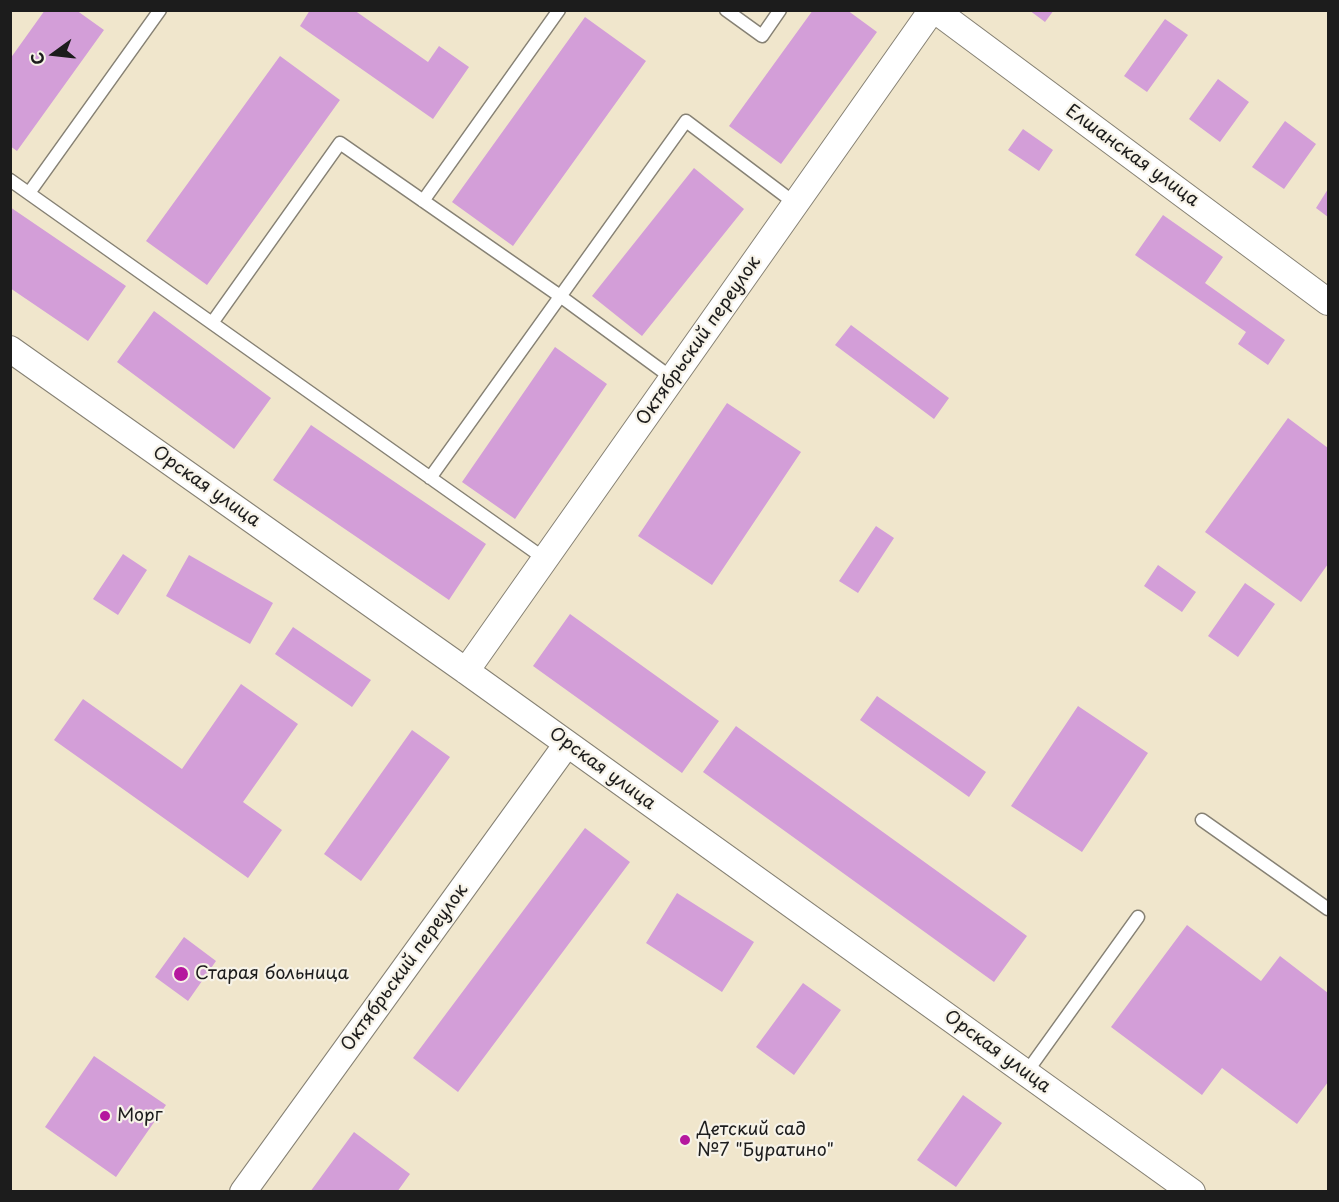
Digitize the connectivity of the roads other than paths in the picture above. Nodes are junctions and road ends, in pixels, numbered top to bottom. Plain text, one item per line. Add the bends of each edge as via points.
1 (160, 10) edge
2 (560, 10) edge
3 (726, 10) edge
4 (780, 10) edge
5 (933, 10) edge
6 (10, 180) edge
7 (29, 193) junction
8 (423, 201) junction
9 (796, 204) junction
10 (560, 296) junction
11 (1329, 302) edge
12 (212, 323) junction
13 (10, 349) edge
14 (672, 378) junction
15 (430, 478) junction
16 (545, 559) junction
17 (466, 671) junction
18 (567, 744) junction
19 (1202, 820) dead end
20 (1329, 909) edge
21 (1138, 917) dead end
22 (1026, 1073) junction
23 (243, 1191) edge
24 (1191, 1191) edge

1 - 7 lane
2 - 8 lane
3 - 4 lane via 762,36
5 - 9 street, Октябрьский переулок
5 - 11 street, Елшанская улица
6 - 7 lane
7 - 12 lane
8 - 10 lane
8 - 12 lane via 340,143
9 - 10 lane via 686,121
9 - 14 street, Октябрьский переулок
10 - 14 lane
10 - 15 lane
12 - 15 lane
13 - 17 street, Орская улица
14 - 16 street, Октябрьский переулок
15 - 16 lane
16 - 17 street, Октябрьский переулок
17 - 18 street, Орская улица
18 - 22 street, Орская улица
18 - 23 street, Октябрьский переулок
19 - 20 lane
21 - 22 lane
22 - 24 street, Орская улица

